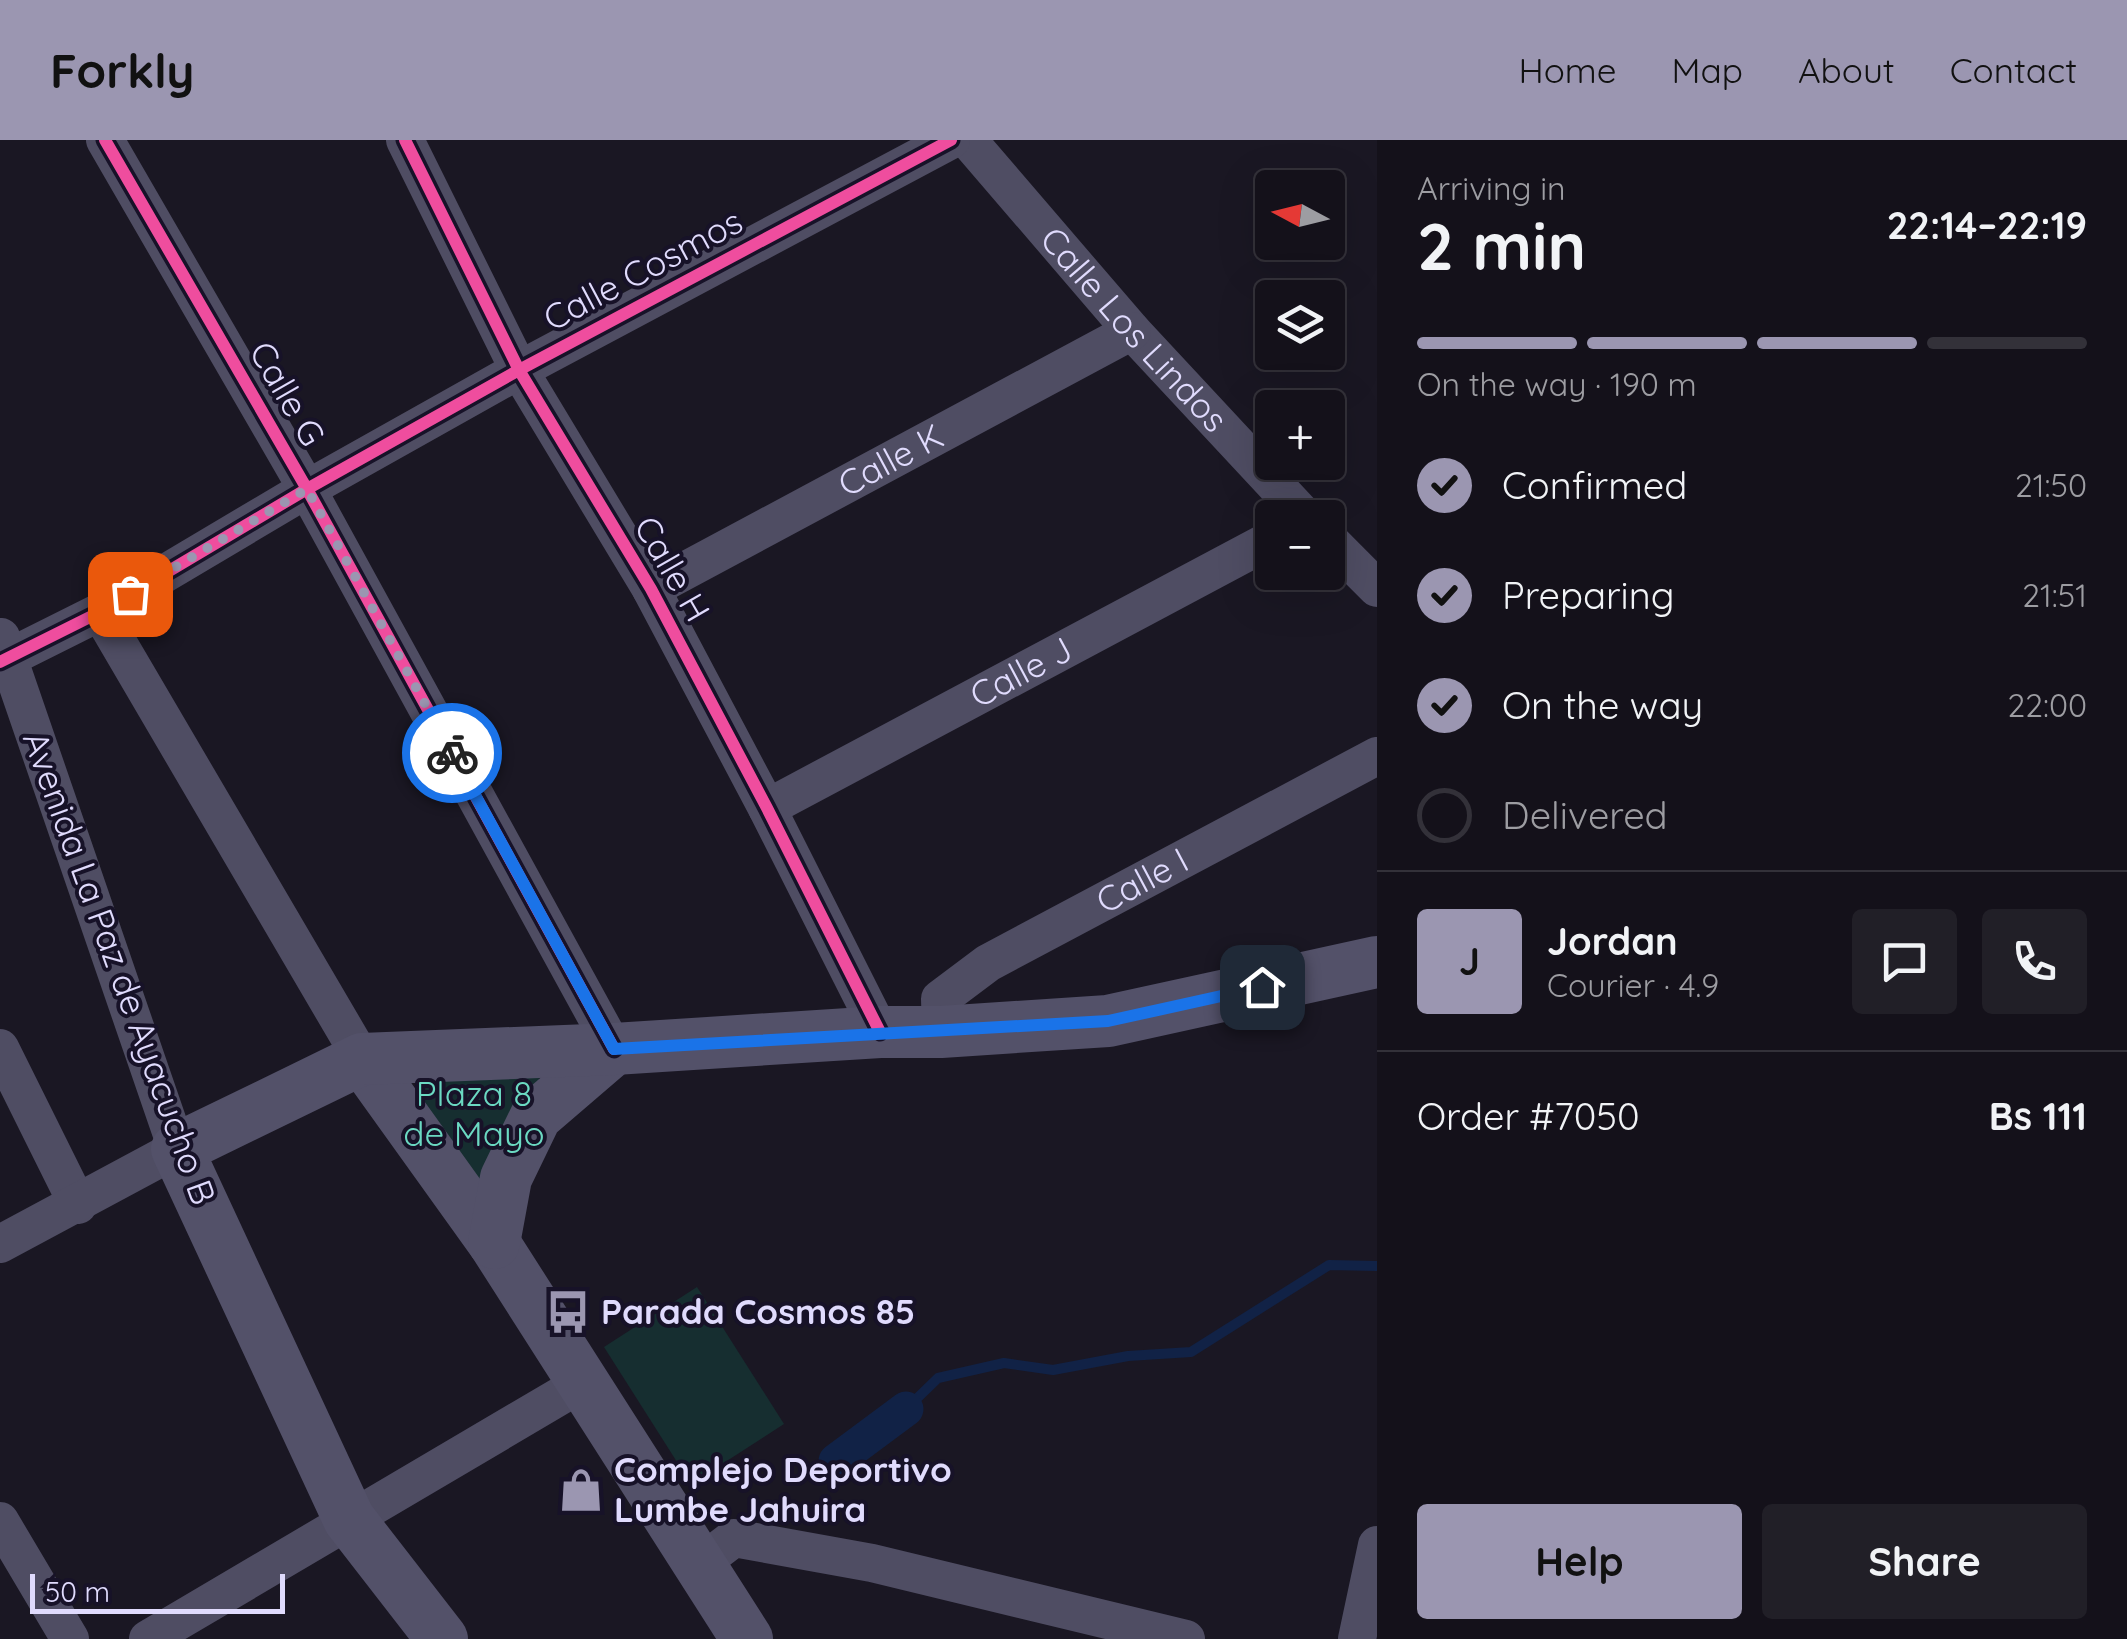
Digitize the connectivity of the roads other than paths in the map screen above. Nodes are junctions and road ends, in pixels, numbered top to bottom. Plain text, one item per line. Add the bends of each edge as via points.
1 (105, 140) edge
2 (951, 140) edge
3 (968, 140) edge
4 (412, 142) edge
5 (1132, 331) junction
6 (519, 370) junction
7 (307, 489) junction
8 (1289, 500) edge
9 (1255, 548) edge
10 (1345, 556) edge
11 (651, 588) junction
12 (1377, 588) edge
13 (100, 612) junction
14 (3, 652) edge
15 (1377, 756) edge
16 (767, 808) junction
17 (1377, 962) edge
18 (880, 1032) junction
19 (940, 1032) junction
20 (0, 1048) edge
21 (614, 1049) junction
22 (362, 1059) junction
23 (177, 1149) junction
24 (78, 1204) junction
25 (494, 1243) junction
26 (0, 1244) edge
27 (584, 1382) junction
28 (349, 1519) junction
29 (0, 1520) edge
30 (1377, 1545) edge
31 (700, 1564) junction
32 (70, 1639) edge
33 (148, 1639) edge
34 (442, 1639) edge
35 (747, 1639) edge
36 (1186, 1639) edge
37 (1358, 1639) edge

1 - 7 street, Calle G
2 - 6 street, Calle Cosmos
3 - 5 street, Calle Los Lindos
4 - 6 street, Calle H
5 - 8 street, Calle Los Lindos
5 - 11 street, Calle K
6 - 7 street, Calle Cosmos
6 - 11 street, Calle H
7 - 13 street, Calle Cosmos
7 - 21 street, Calle G
9 - 16 street, Calle J
10 - 12 street
11 - 16 street, Calle H
13 - 14 street, Calle Cosmos
13 - 22 street
14 - 23 street, Avenida La Paz de Ayacucho B
15 - 19 street, Calle I via 988,963 940,1000
16 - 18 street, Calle H
17 - 19 main road via 1108,1021
18 - 19 main road
18 - 21 main road
20 - 24 street
21 - 22 main road
21 - 25 main road via 536,1116 506,1178
22 - 23 main road
22 - 25 main road
23 - 24 street
23 - 28 main road, Avenida La Paz de Ayacucho B
24 - 26 street
25 - 27 main road
27 - 28 street
27 - 31 main road
28 - 33 street
28 - 34 main road, Avenida La Paz de Ayacucho B
29 - 32 street
30 - 37 street
31 - 35 main road
31 - 36 street via 734,1538 872,1562

